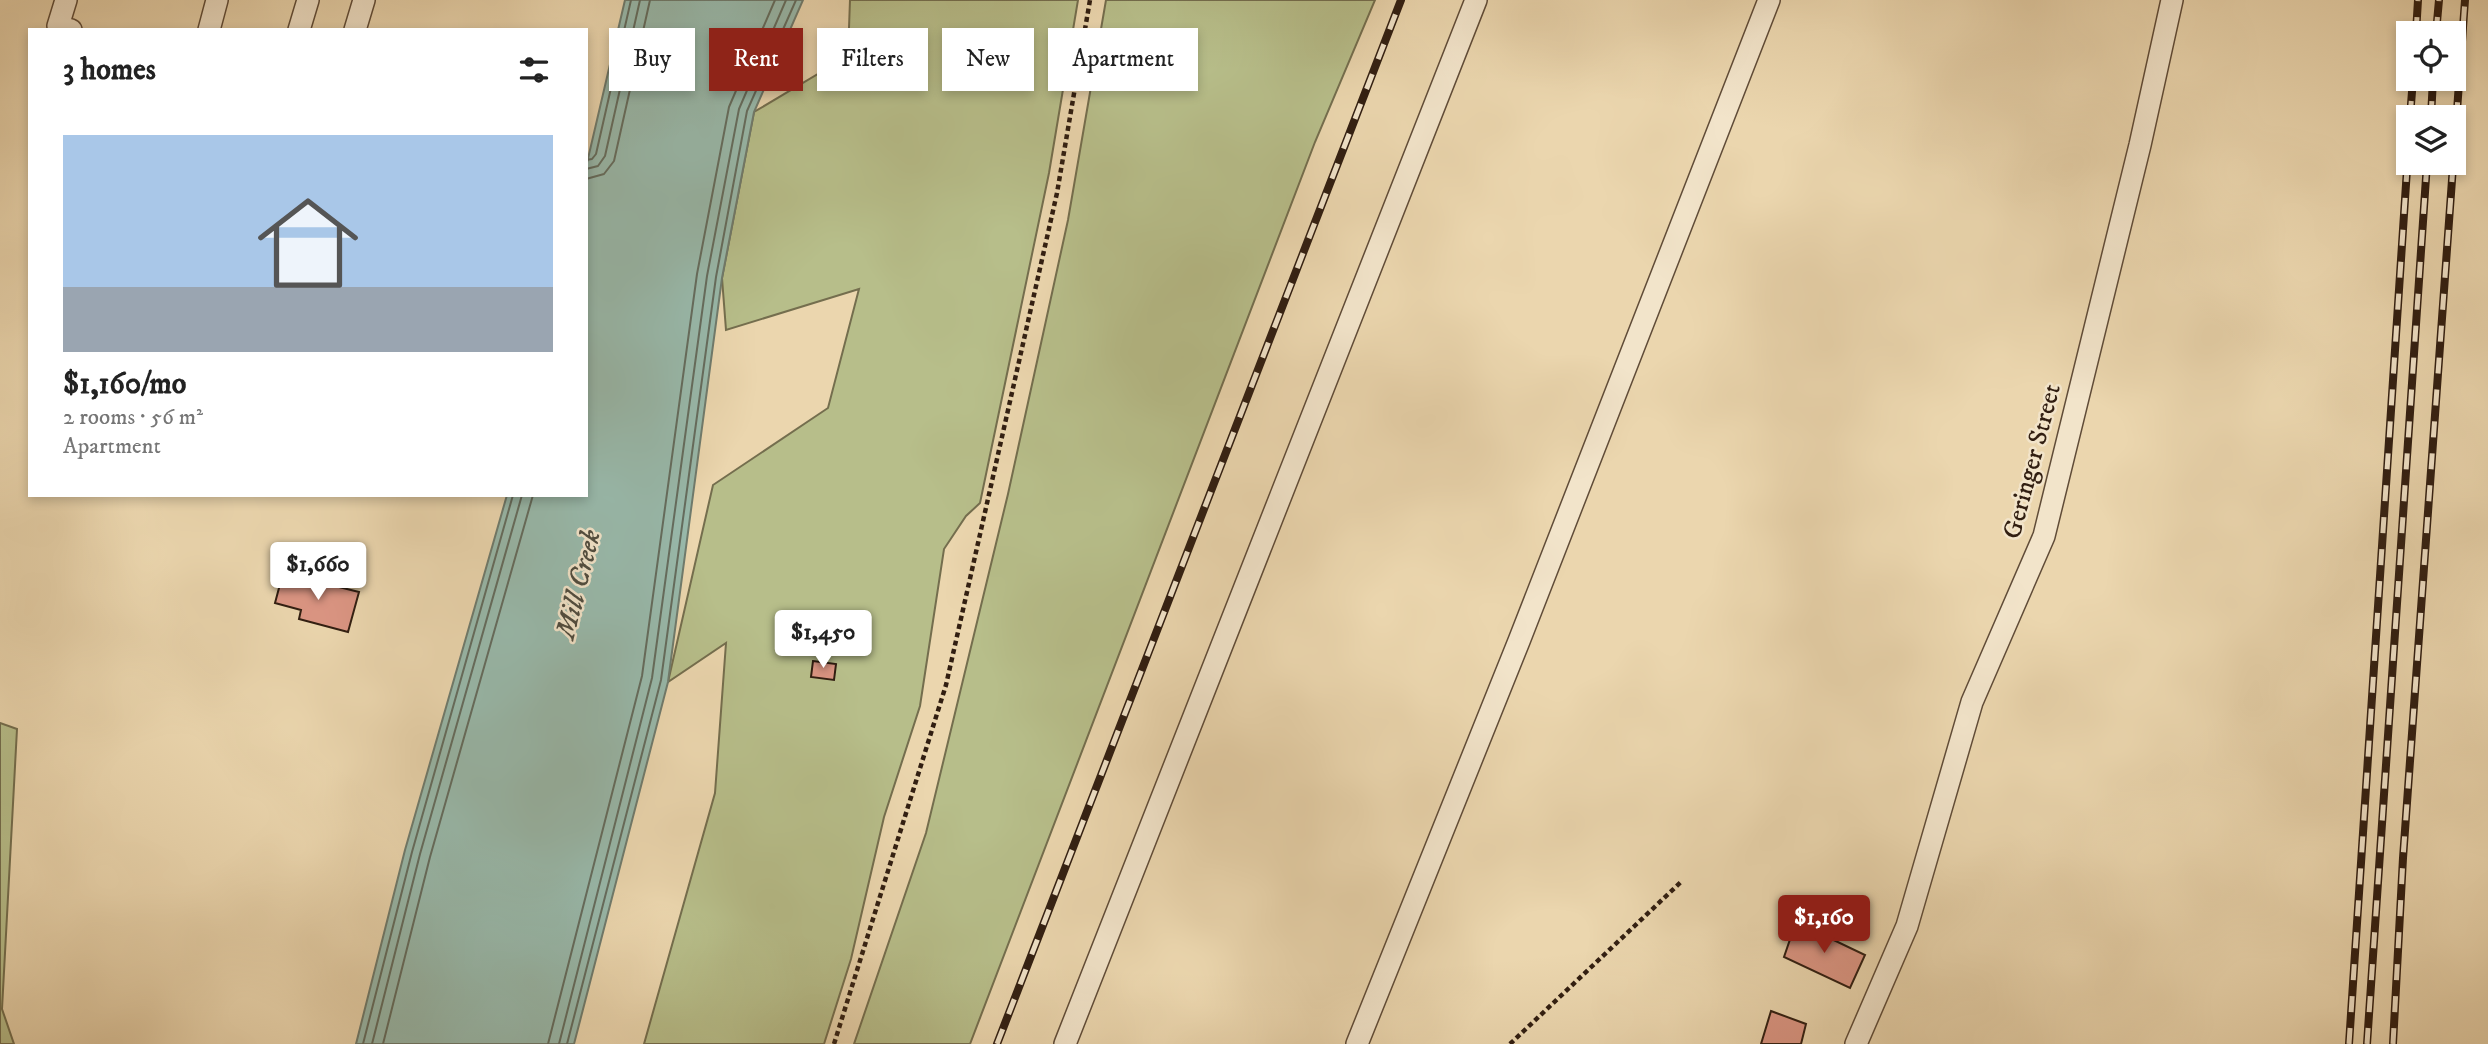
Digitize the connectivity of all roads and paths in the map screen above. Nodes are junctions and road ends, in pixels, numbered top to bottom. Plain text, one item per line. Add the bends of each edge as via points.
1 (66, 0) edge
2 (217, 0) edge
3 (307, 0) edge
4 (364, 0) edge
5 (1090, 0) edge
6 (1476, 0) edge
7 (1769, 0) edge
8 (2172, 0) edge
9 (64, 28) edge
10 (210, 28) edge
11 (300, 28) edge
12 (356, 28) edge
13 (1682, 881) dead end
14 (834, 1044) edge
15 (1065, 1044) edge
16 (1357, 1044) edge
17 (1510, 1044) edge
18 (1856, 1044) edge

1 - 9 lane via 58,26
2 - 10 lane
3 - 11 lane
4 - 12 lane
5 - 14 path via 1057,193 946,685
6 - 15 lane
7 - 16 lane
8 - 18 lane, Geringer Street via 2044,536 1972,702 1907,926
13 - 17 path

